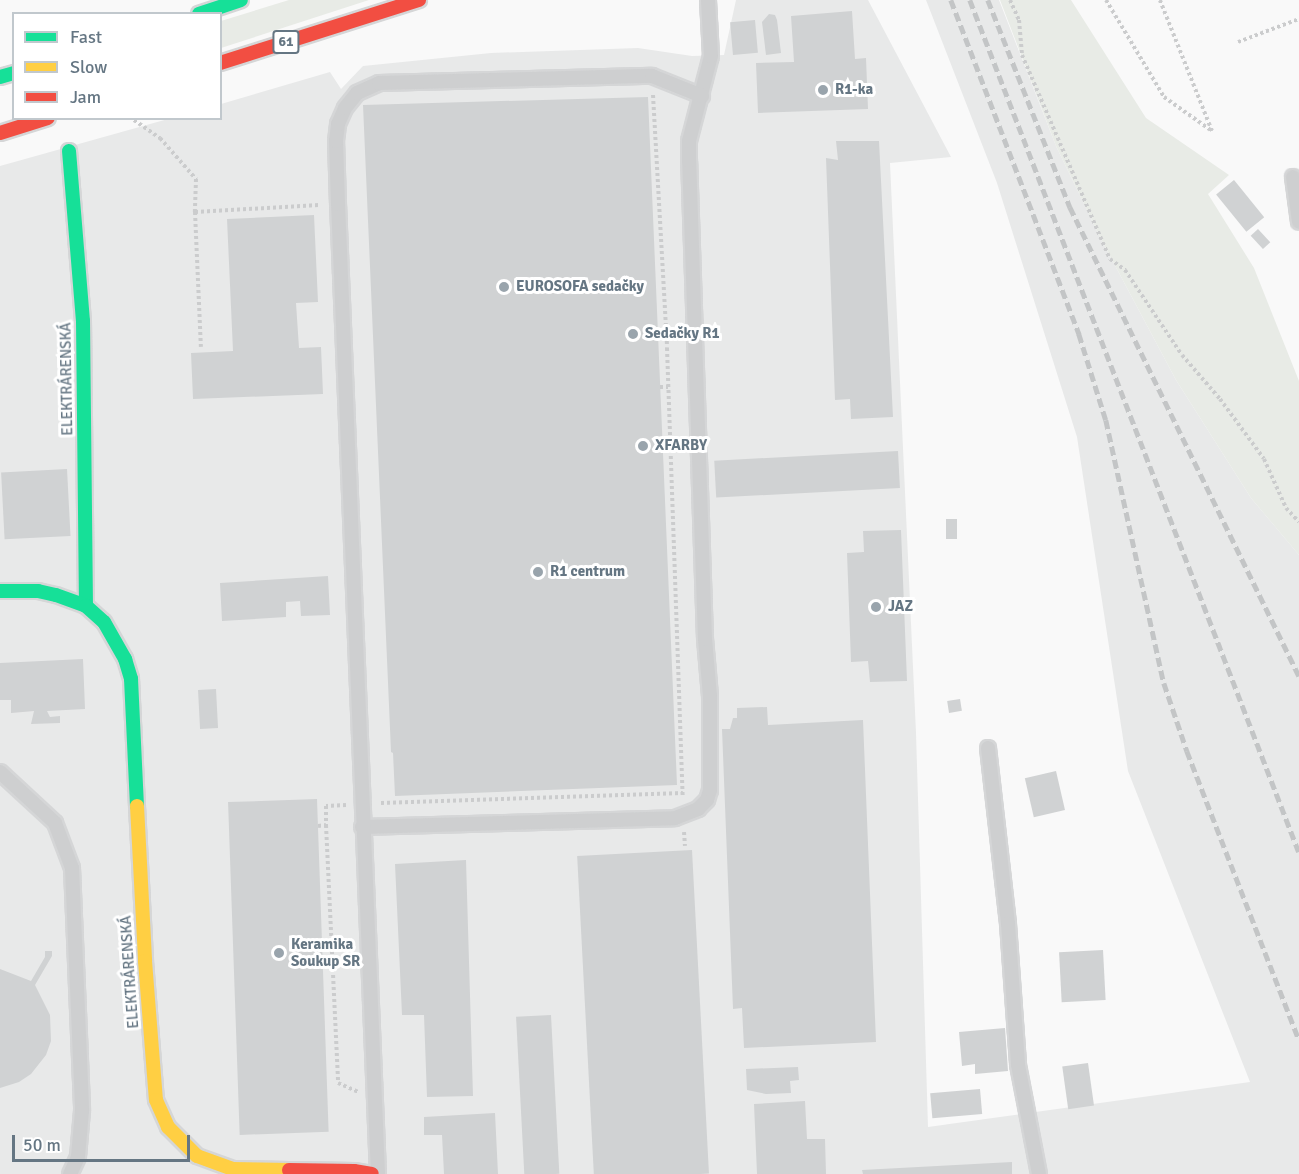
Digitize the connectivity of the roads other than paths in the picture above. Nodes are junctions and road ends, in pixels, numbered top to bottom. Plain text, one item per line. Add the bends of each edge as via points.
1 (241, 0) edge
2 (419, 0) edge
3 (708, 0) edge
4 (205, 12) edge
5 (222, 62) edge
6 (702, 96) junction
7 (42, 120) edge
8 (0, 133) edge
9 (69, 151) dead end
10 (1293, 177) dead end
11 (1299, 222) edge
12 (0, 591) edge
13 (86, 606) junction
14 (988, 748) dead end
15 (0, 772) edge
16 (362, 827) junction
17 (70, 1174) edge
18 (372, 1174) edge
19 (378, 1174) edge
20 (1039, 1174) edge

1 - 4 street
2 - 5 street, 61
3 - 6 lane via 711,56
6 - 16 lane via 689,141 689,160 710,696 708,800 698,810 675,819
6 - 16 lane via 652,76 379,83 357,93 345,108 336,141
7 - 8 street
9 - 13 street, ELEKTRÁRENSKÁ via 83,321
10 - 11 lane
12 - 13 street, ELEKTRÁRENSKÁ via 38,591
13 - 18 street, ELEKTRÁRENSKÁ via 104,622 125,659 131,679 145,961 156,1100 161,1116 184,1146 222,1167
14 - 20 lane via 1008,924 1018,1065
15 - 17 lane via 55,823 72,868 82,1111 78,1157
16 - 19 lane

